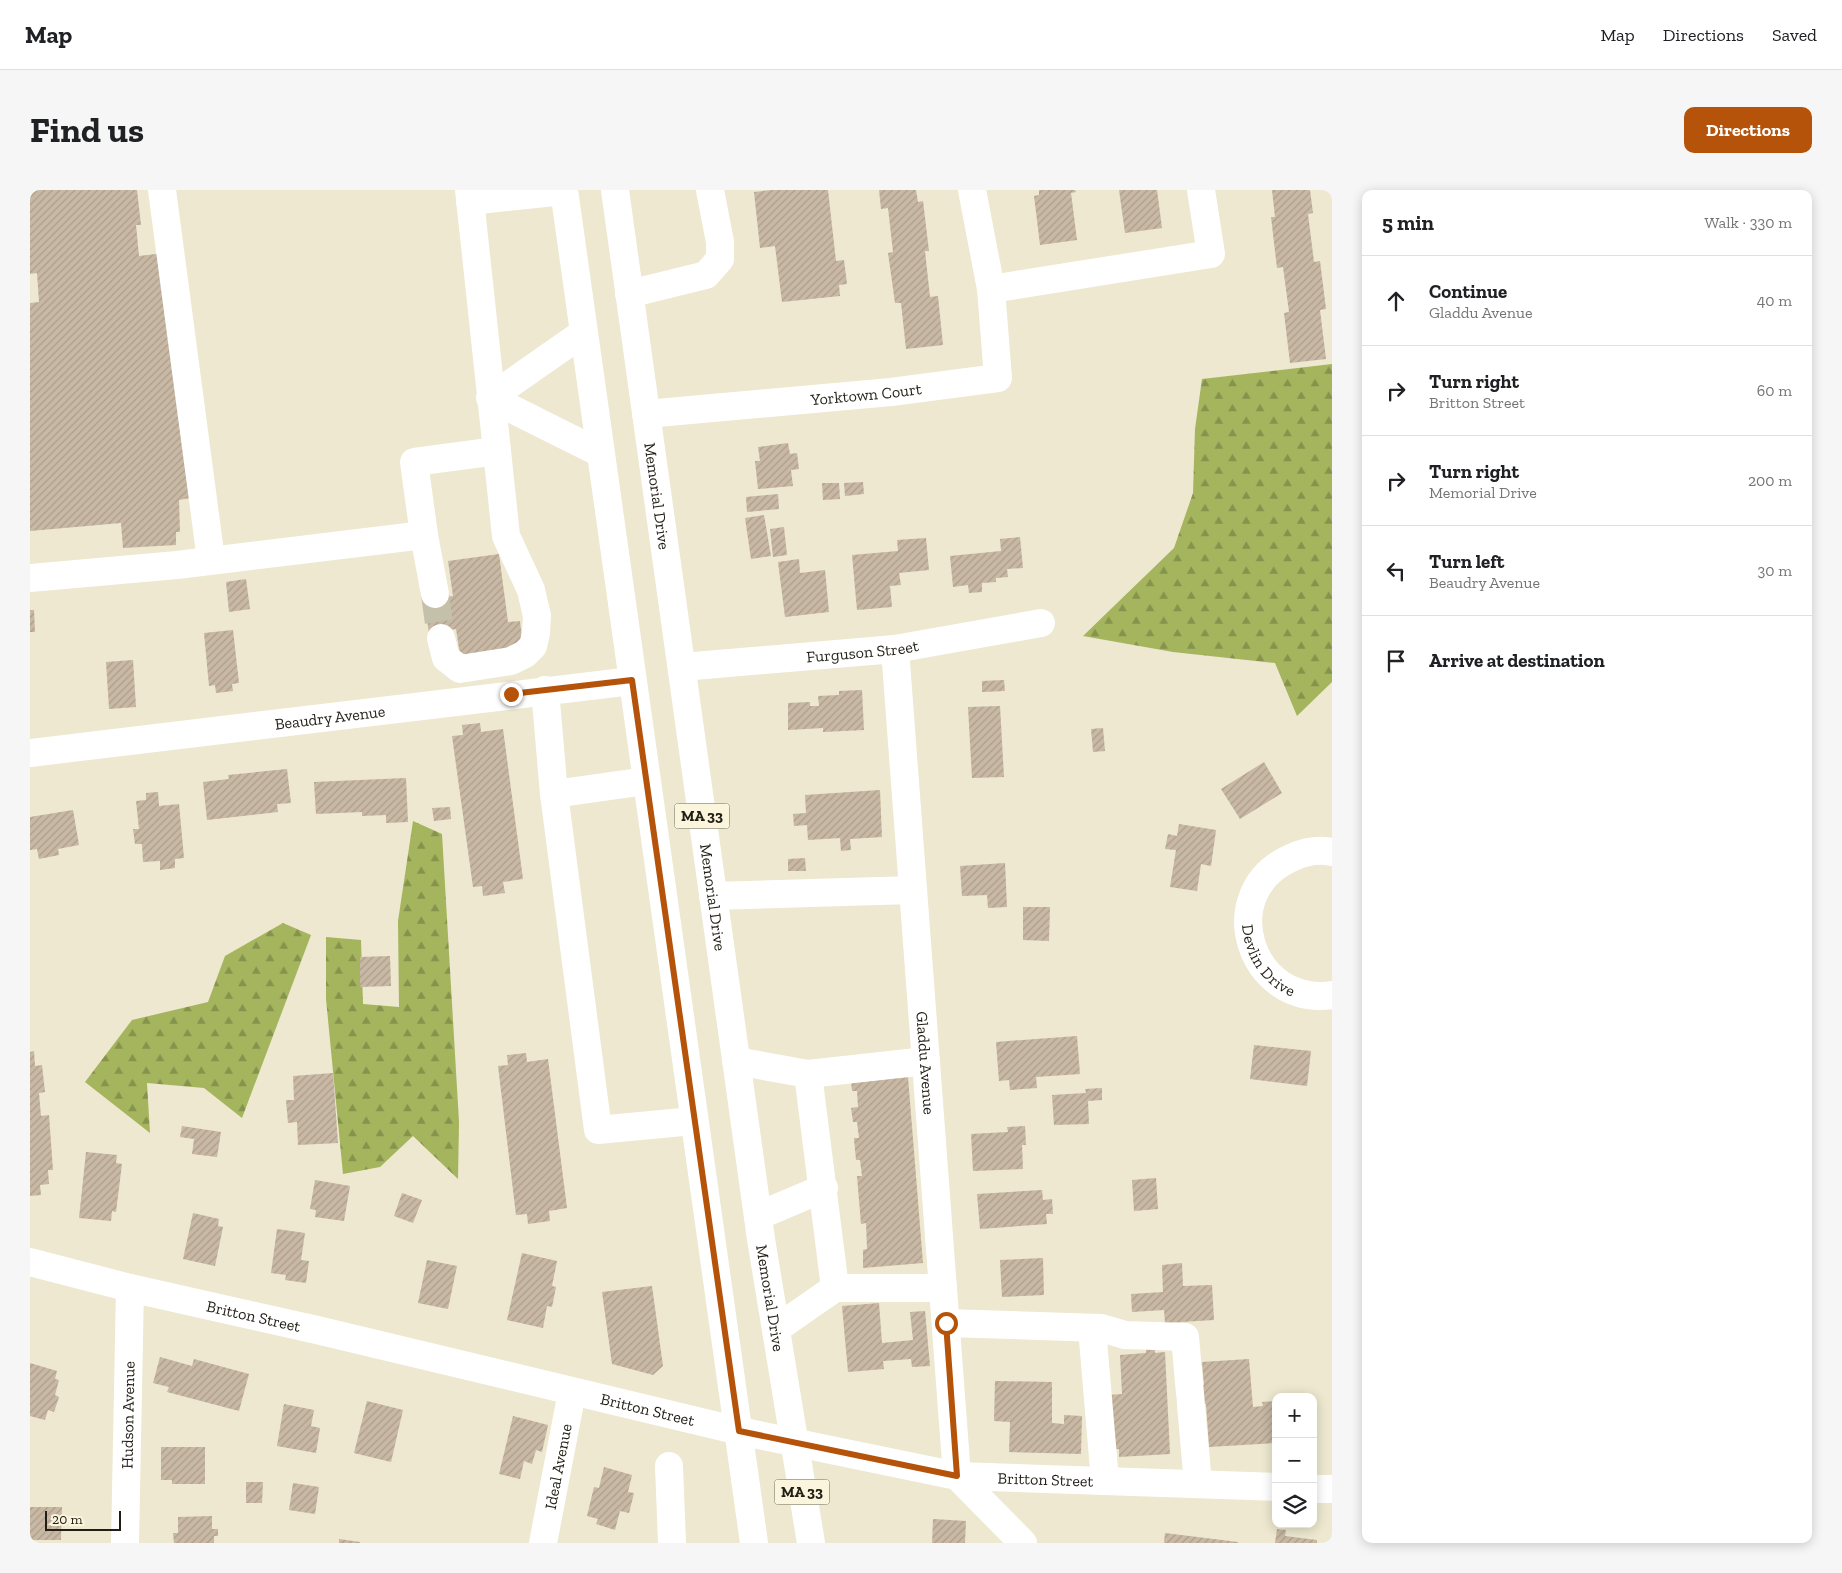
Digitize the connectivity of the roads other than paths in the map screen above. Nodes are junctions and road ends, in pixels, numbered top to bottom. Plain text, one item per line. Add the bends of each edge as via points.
1 (162, 190) edge
2 (615, 190) edge
3 (710, 190) edge
4 (972, 190) edge
5 (1202, 190) edge
6 (564, 191) edge
7 (469, 196) edge
8 (991, 289) junction
9 (629, 294) junction
10 (583, 333) junction
11 (490, 398) junction
12 (646, 414) junction
13 (497, 451) junction
14 (600, 453) junction
15 (424, 534) junction
16 (211, 560) junction
17 (30, 578) edge
18 (435, 594) tunnel mouth
19 (1041, 623) dead end
20 (441, 638) tunnel mouth
21 (896, 649) junction
22 (682, 666) junction
23 (632, 680) junction
24 (545, 690) junction
25 (30, 753) edge
26 (646, 781) junction
27 (554, 794) junction
28 (1332, 852) edge
29 (913, 890) junction
30 (714, 896) junction
31 (1332, 995) edge
32 (736, 1061) junction
33 (926, 1061) junction
34 (808, 1074) junction
35 (693, 1121) junction
36 (824, 1188) junction
37 (758, 1216) junction
38 (30, 1262) edge
39 (130, 1288) junction
40 (835, 1288) junction
41 (943, 1288) junction
42 (946, 1323) junction
43 (1092, 1328) junction
44 (776, 1329) junction
45 (572, 1392) junction
46 (739, 1431) junction
47 (794, 1441) junction
48 (669, 1466) dead end
49 (957, 1476) junction
50 (1105, 1481) junction
51 (1198, 1484) junction
52 (1272, 1487) edge
53 (1317, 1489) edge
54 (1332, 1489) edge
55 (125, 1543) edge
56 (543, 1543) edge
57 (672, 1543) edge
58 (754, 1543) edge
59 (811, 1543) edge
60 (1023, 1543) edge

1 - 16 street
2 - 9 street, Memorial Drive / MA 33
3 - 9 street via 720,259 706,275
4 - 8 street, Yorktown Court
5 - 8 street via 1211,254
6 - 7 street
6 - 10 street, MA 33
7 - 11 street
8 - 12 street, Yorktown Court via 998,378 891,392
9 - 12 street, Memorial Drive / MA 33
10 - 11 street
10 - 14 street, MA 33
11 - 13 street
11 - 14 street
12 - 22 street, Memorial Drive / MA 33
13 - 15 street via 414,462
13 - 20 street via 506,536 532,590 537,616 533,646 511,661 469,670 460,669 446,658
14 - 23 street, MA 33
15 - 16 street
15 - 18 street
16 - 17 street
19 - 21 street, Furguson Street
21 - 22 street, Furguson Street
21 - 29 street, Gladdu Avenue
22 - 30 street, Memorial Drive / MA 33
23 - 24 street, Beaudry Avenue
23 - 26 street, MA 33
24 - 25 street, Beaudry Avenue
24 - 27 street
26 - 27 street
26 - 35 street, MA 33
27 - 35 street via 598,1130
28 - 31 street, Devlin Drive via 1298,854 1273,868 1256,890 1248,918 1251,946 1257,959 1276,981 1301,994
29 - 30 street
29 - 33 street, Gladdu Avenue
30 - 32 street, Memorial Drive / MA 33
32 - 34 street
32 - 37 street, Memorial Drive / MA 33
33 - 34 street
33 - 41 street, Gladdu Avenue
34 - 36 street
35 - 46 street, MA 33
36 - 37 street
36 - 40 street
37 - 44 street, Memorial Drive / MA 33
38 - 39 street, Britton Street
39 - 45 street, Britton Street
39 - 55 street, Hudson Avenue
40 - 41 street
40 - 44 street
41 - 42 street, Gladdu Avenue
42 - 43 street
42 - 49 street, Gladdu Avenue
43 - 50 street
43 - 51 street via 1125,1335 1185,1337
44 - 47 street, Memorial Drive / MA 33
45 - 46 street, Britton Street
45 - 56 street, Ideal Avenue
46 - 47 street, Britton Street
46 - 58 street, MA 33
47 - 49 street, Britton Street
47 - 59 street, Memorial Drive / MA 33
48 - 57 street
49 - 50 street, Britton Street
49 - 60 street
50 - 51 street, Britton Street
51 - 52 street, Britton Street
53 - 54 street

